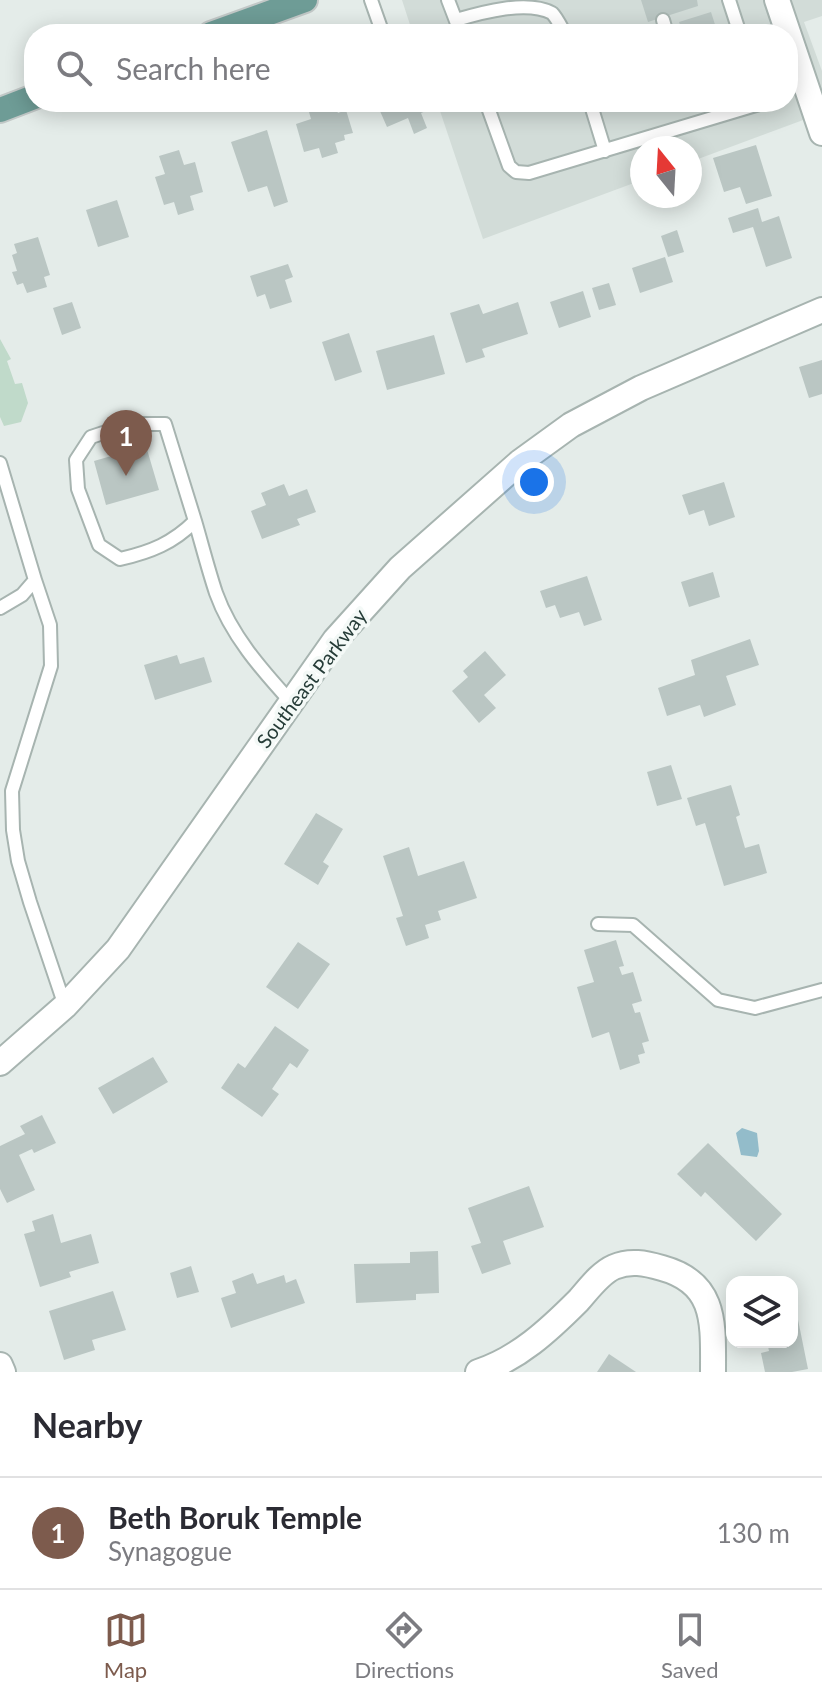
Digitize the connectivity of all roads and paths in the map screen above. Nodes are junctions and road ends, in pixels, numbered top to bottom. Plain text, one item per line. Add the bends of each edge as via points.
1 (305, 0) edge
2 (371, 0) edge
3 (448, 0) edge
4 (729, 0) edge
5 (777, 0) edge
6 (456, 20) junction
7 (663, 20) dead end
8 (239, 24) edge
9 (379, 24) edge
10 (457, 24) edge
11 (559, 24) edge
12 (664, 24) edge
13 (737, 24) edge
14 (784, 24) edge
15 (798, 75) edge
16 (24, 101) edge
17 (0, 110) edge
18 (490, 112) edge
19 (593, 112) edge
20 (733, 112) edge
21 (822, 133) edge
22 (605, 151) junction
23 (822, 310) edge
24 (0, 463) edge
25 (195, 521) junction
26 (35, 580) junction
27 (0, 608) edge
28 (290, 701) junction
29 (598, 924) dead end
30 (822, 990) edge
31 (65, 1006) junction
32 (0, 1063) edge
33 (0, 1365) edge
34 (3, 1372) edge
35 (478, 1372) edge
36 (713, 1372) edge

1 - 8 main road
2 - 9 lane
3 - 6 lane
4 - 13 lane
5 - 14 street
6 - 10 lane
6 - 11 lane via 517,3 539,5
7 - 12 lane
15 - 21 street
16 - 17 main road
18 - 22 lane via 516,172
19 - 22 lane
20 - 22 lane
23 - 28 street, Southeast Parkway via 641,388 571,425 520,462 400,568 335,640
24 - 26 lane
25 - 25 lane via 165,424 130,424 91,437 76,460 78,489 99,545 120,559 151,553 180,537
25 - 28 lane via 233,629
26 - 27 lane
26 - 31 lane via 50,625 51,666 12,791 13,830
28 - 31 street, Southeast Parkway via 118,949
29 - 30 lane via 633,925 718,1000 755,1008
31 - 32 street, Southeast Parkway
33 - 34 street
35 - 36 street via 519,1353 611,1268 644,1263 680,1273 703,1294 713,1326

